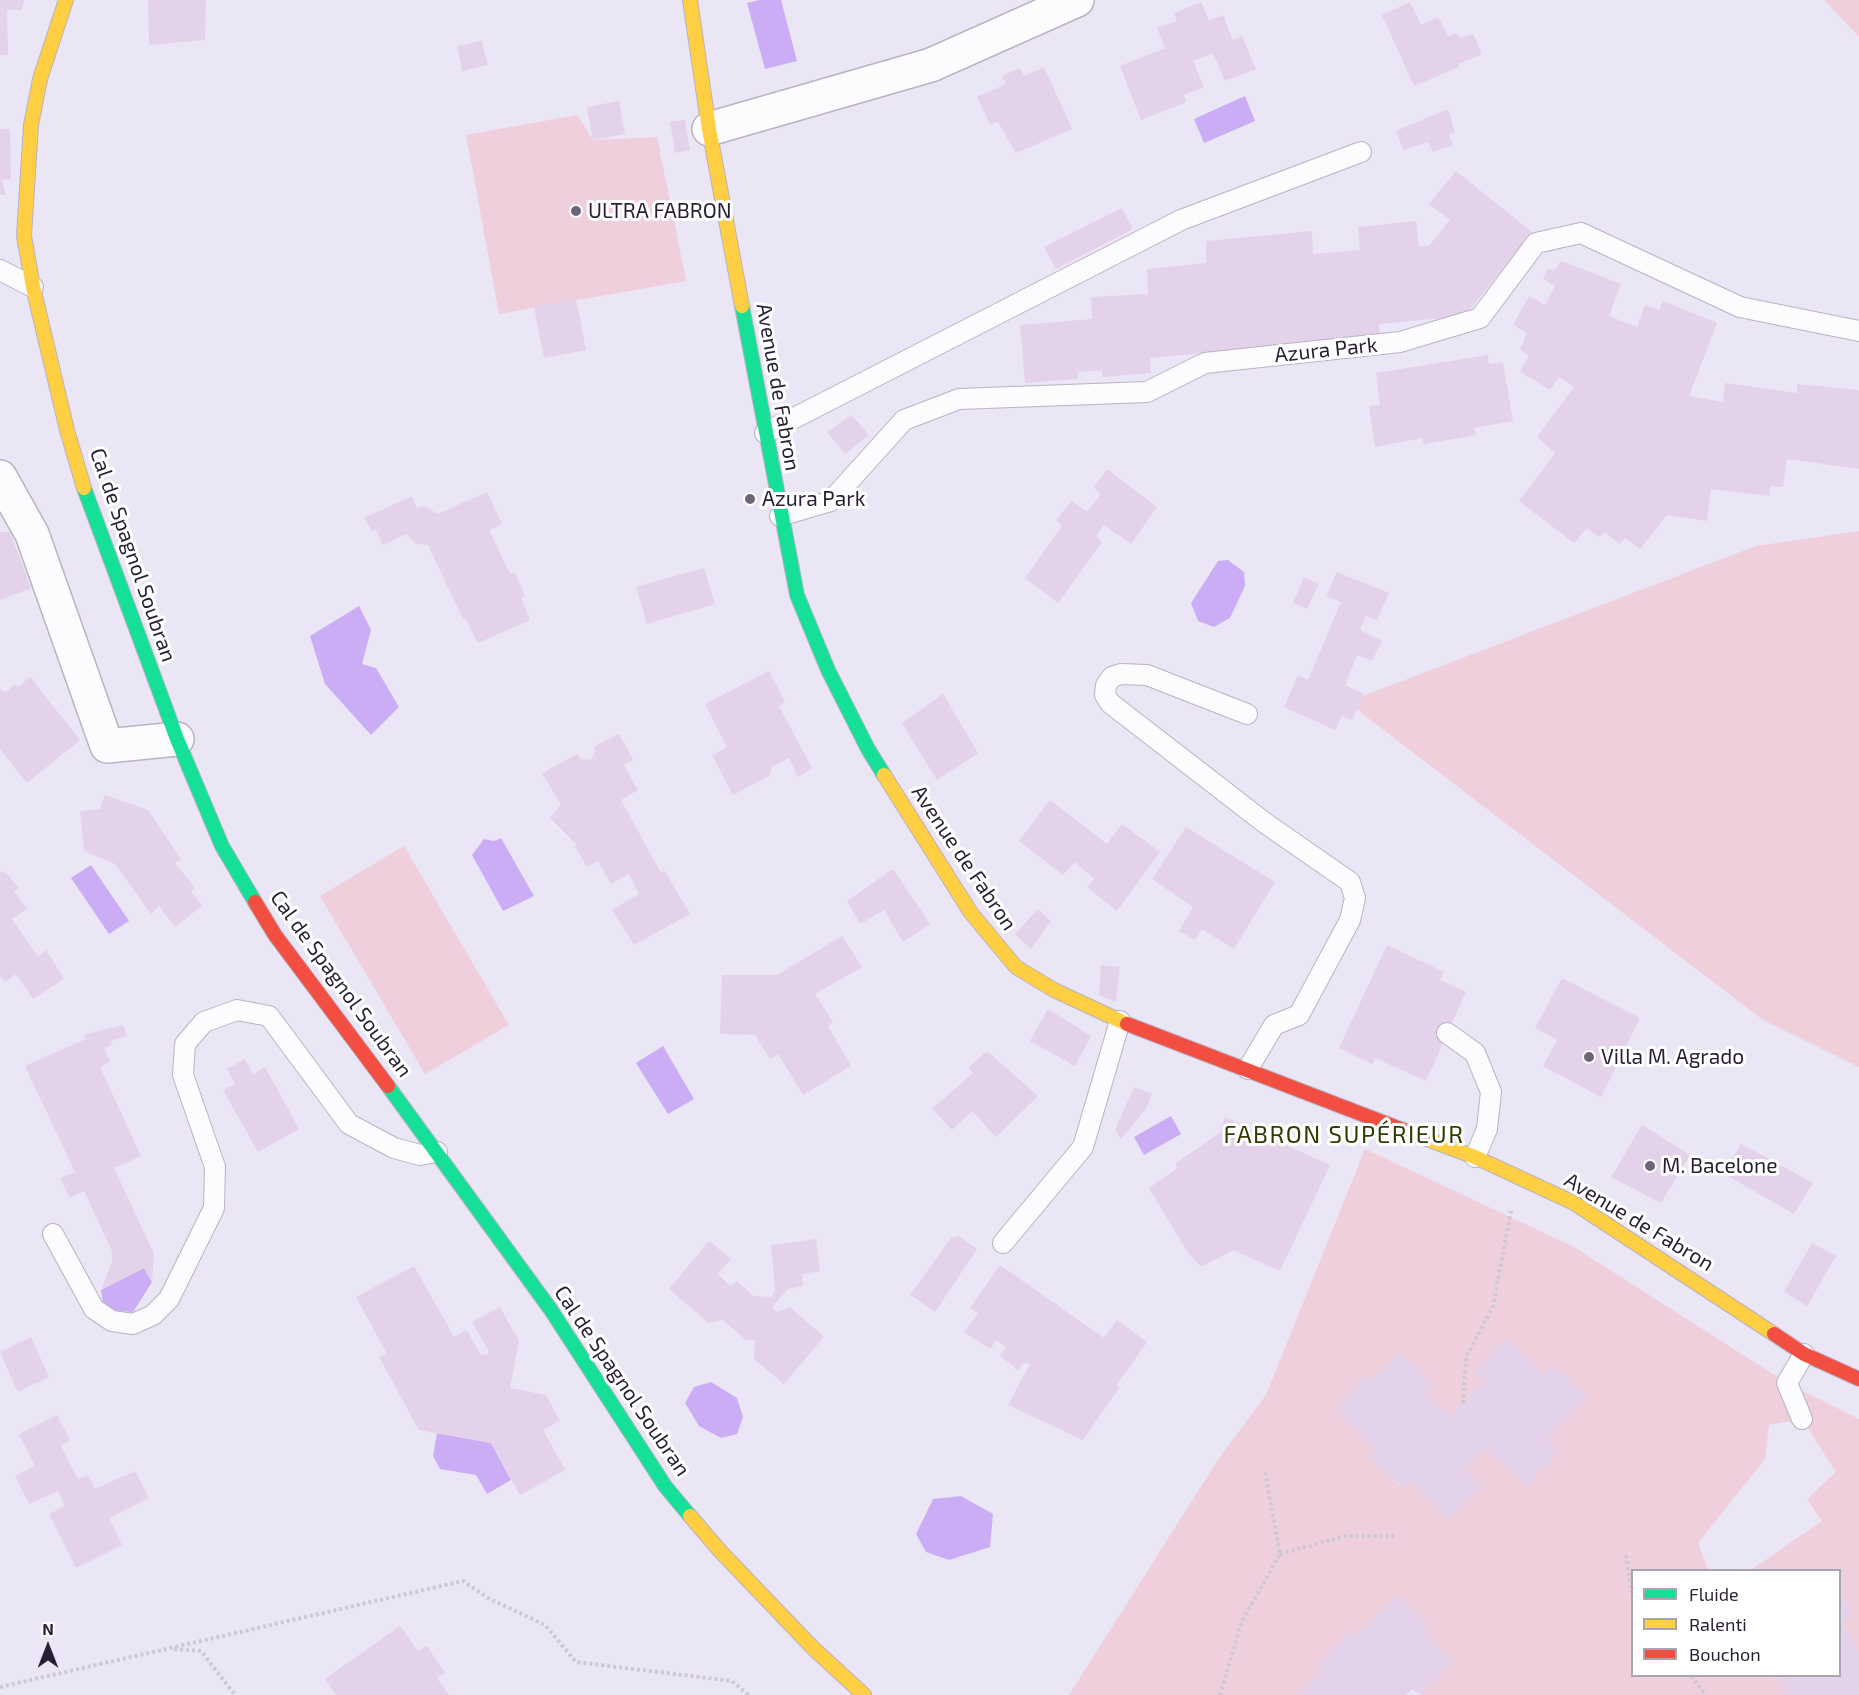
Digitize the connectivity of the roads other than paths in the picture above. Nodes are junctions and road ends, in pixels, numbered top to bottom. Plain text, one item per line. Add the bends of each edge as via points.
1 (66, 0) edge
2 (690, 0) edge
3 (1077, 0) edge
4 (709, 129) junction
5 (1361, 152) dead end
6 (0, 270) edge
7 (33, 287) junction
8 (1859, 331) edge
9 (765, 433) junction
10 (0, 477) edge
11 (780, 516) junction
12 (1247, 714) dead end
13 (177, 739) junction
14 (1120, 1021) junction
15 (1447, 1033) dead end
16 (1248, 1069) junction
17 (437, 1152) junction
18 (1475, 1157) junction
19 (53, 1234) dead end
20 (1003, 1243) dead end
21 (1804, 1353) junction
22 (1859, 1379) edge
23 (1802, 1419) dead end
24 (864, 1695) edge

1 - 7 street, Cal de Spagnol Soubran via 40,79 31,125 24,236
2 - 4 street, Avenue de Fabron
3 - 4 street via 931,65
4 - 9 street, Avenue de Fabron
5 - 9 lane via 1181,220
6 - 7 lane
7 - 13 street, Cal de Spagnol Soubran via 93,517
8 - 11 lane, Azura Park via 1740,307 1581,233 1536,243 1480,318 1400,342 1205,363 1147,392 958,399 904,420 831,501
9 - 11 street, Avenue de Fabron
10 - 13 street via 32,534 107,746
11 - 14 street, Avenue de Fabron via 797,595 828,670 868,749 971,913 1016,967
12 - 16 lane via 1147,675 1121,674 1106,685 1110,703 1265,823 1350,882 1355,898 1350,920 1299,1015 1274,1025
13 - 17 street, Cal de Spagnol Soubran via 222,846 275,935
14 - 16 street, Avenue de Fabron
14 - 20 lane via 1083,1147
15 - 18 lane via 1475,1053 1491,1092 1488,1129
16 - 18 street, Avenue de Fabron
17 - 19 lane via 420,1155 394,1148 349,1124 269,1016 237,1010 204,1022 185,1044 183,1075 215,1167 214,1208 169,1299 153,1315 132,1324 112,1321 94,1309
17 - 24 street, Cal de Spagnol Soubran via 551,1310 665,1486 721,1552
18 - 21 street, Avenue de Fabron via 1574,1203
21 - 22 street, Avenue de Fabron
21 - 23 lane via 1787,1383

